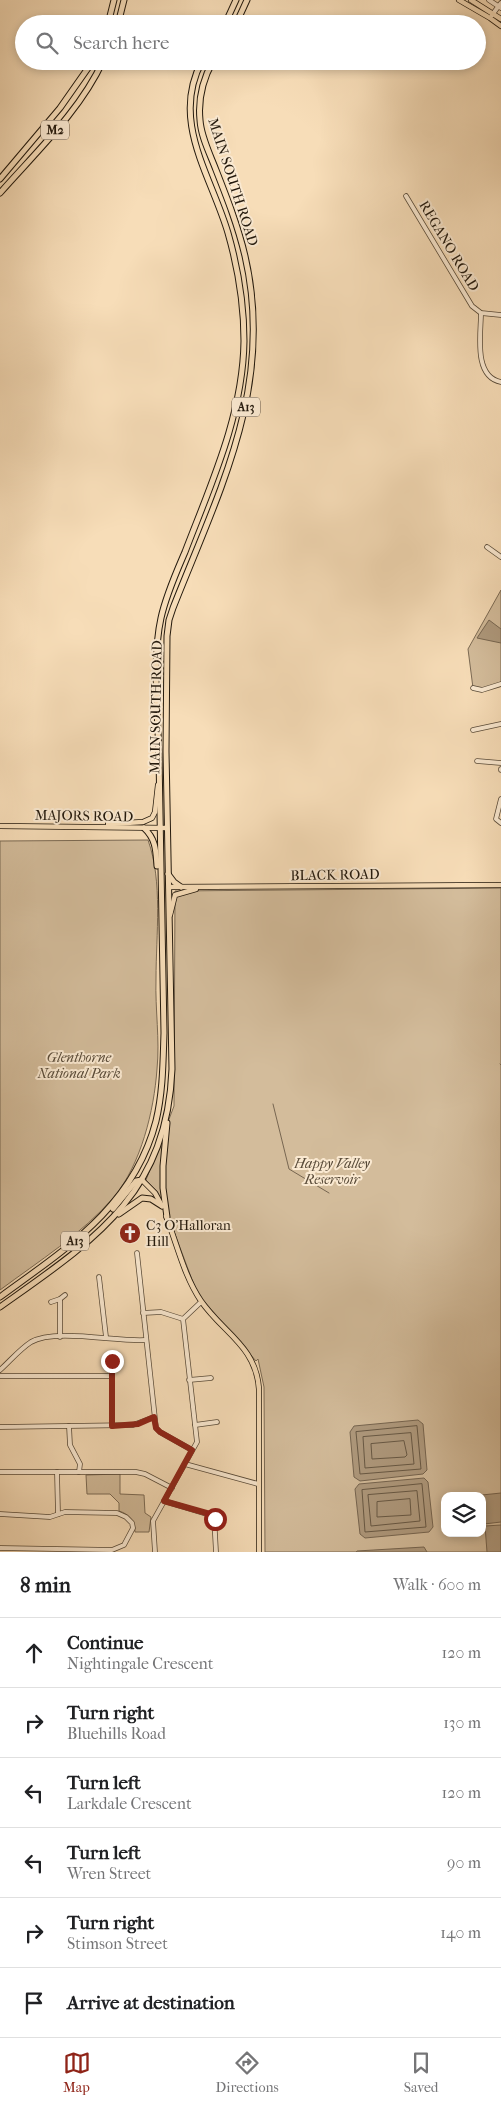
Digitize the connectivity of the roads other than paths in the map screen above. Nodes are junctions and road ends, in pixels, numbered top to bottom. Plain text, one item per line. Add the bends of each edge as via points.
1 (114, 0) edge
2 (124, 0) edge
3 (236, 0) edge
4 (247, 0) edge
5 (459, 0) edge
6 (472, 0) edge
7 (489, 0) edge
8 (500, 6) edge
9 (110, 15) edge
10 (120, 15) edge
11 (229, 15) edge
12 (240, 15) edge
13 (492, 16) junction
14 (501, 19) edge
15 (501, 26) edge
16 (87, 70) edge
17 (98, 70) edge
18 (197, 70) edge
19 (210, 70) edge
20 (0, 179) edge
21 (0, 193) edge
22 (406, 196) dead end
23 (481, 313) junction
24 (501, 315) edge
25 (501, 382) edge
26 (230, 430) junction
27 (240, 433) junction
28 (486, 547) dead end
29 (501, 557) edge
30 (167, 636) junction
31 (158, 674) junction
32 (501, 684) edge
33 (473, 688) dead end
34 (501, 724) edge
35 (473, 730) dead end
36 (477, 761) dead end
37 (501, 763) edge
38 (159, 782) junction
39 (501, 799) edge
40 (501, 823) edge
41 (0, 826) edge
42 (97, 826) junction
43 (144, 828) junction
44 (160, 828) junction
45 (167, 828) junction
46 (168, 873) junction
47 (160, 876) junction
48 (501, 885) edge
49 (160, 887) junction
50 (169, 887) junction
51 (181, 887) junction
52 (202, 887) junction
53 (169, 920) junction
54 (168, 1110) junction
55 (136, 1171) junction
56 (142, 1180) junction
57 (162, 1206) junction
58 (115, 1217) junction
59 (167, 1217) junction
60 (100, 1219) junction
61 (137, 1253) dead end
62 (99, 1277) dead end
63 (66, 1295) dead end
64 (0, 1297) edge
65 (60, 1299) junction
66 (51, 1302) dead end
67 (201, 1302) junction
68 (0, 1307) edge
69 (143, 1313) junction
70 (183, 1318) junction
71 (60, 1337) junction
72 (106, 1337) junction
73 (145, 1340) junction
74 (112, 1361) dead end
75 (0, 1370) edge
76 (0, 1376) edge
77 (112, 1376) junction
78 (212, 1378) dead end
79 (189, 1380) junction
80 (154, 1417) junction
81 (217, 1422) dead end
82 (195, 1425) junction
83 (69, 1426) junction
84 (112, 1426) junction
85 (0, 1427) edge
86 (192, 1450) junction
87 (185, 1464) junction
88 (0, 1472) edge
89 (57, 1472) junction
90 (79, 1472) junction
91 (258, 1484) junction
92 (172, 1488) junction
93 (164, 1501) junction
94 (0, 1514) edge
95 (58, 1514) junction
96 (0, 1548) edge
97 (40, 1550) edge
98 (155, 1552) edge
99 (216, 1552) edge
100 (259, 1552) edge

1 - 9 highway
2 - 10 highway
3 - 11 highway
4 - 12 highway
5 - 13 main road
6 - 13 main road
7 - 8 street
8 - 13 street
13 - 14 main road
13 - 15 main road
16 - 20 highway, M2 via 60,108
17 - 21 highway, M2 via 66,117
18 - 26 highway, MAIN SOUTH ROAD / A13 via 190,96 190,123 228,230 242,301 243,360
19 - 27 highway, MAIN SOUTH ROAD / A13 via 202,90 201,130 233,214 252,290 253,361
22 - 23 street, REGANO ROAD via 465,297
23 - 24 street
23 - 25 street via 482,365 491,377
26 - 27 highway
26 - 31 highway, MAIN SOUTH ROAD / A13 via 165,602 158,636
27 - 30 highway, MAIN SOUTH ROAD / A13 via 173,608
28 - 29 street
30 - 31 highway via 162,638
30 - 45 highway, MAIN SOUTH ROAD / A13
31 - 38 highway, MAIN SOUTH ROAD / A13
32 - 33 street via 482,690
34 - 35 street
36 - 37 street
38 - 42 main road, A13 via 152,818 143,822
38 - 44 highway, MAIN SOUTH ROAD / A13
39 - 40 street via 496,819
41 - 42 main road, MAJORS ROAD
42 - 43 main road, MAJORS ROAD
43 - 44 main road, MAJORS ROAD
43 - 47 highway, A13 via 152,837
44 - 45 main road, MAJORS ROAD
44 - 47 highway, MAIN SOUTH ROAD / A13
45 - 46 highway, MAIN SOUTH ROAD / A13
46 - 50 highway, MAIN SOUTH ROAD / A13
46 - 51 highway
47 - 49 highway, MAIN SOUTH ROAD / A13
48 - 52 main road, BLACK ROAD
49 - 50 highway
49 - 55 highway, MAIN SOUTH ROAD / A13 via 162,1081 156,1122
50 - 51 main road, BLACK ROAD
50 - 53 highway, MAIN SOUTH ROAD / A13
51 - 52 main road, BLACK ROAD
52 - 53 main road, A13 via 177,894
53 - 54 highway, MAIN SOUTH ROAD / A13 via 172,1069
54 - 56 highway, MAIN SOUTH ROAD / A13
54 - 59 highway via 162,1166
55 - 56 highway
55 - 60 highway, MAIN SOUTH ROAD / A13
56 - 57 main road
56 - 58 highway, MAIN SOUTH ROAD / A13
56 - 60 highway via 136,1181 117,1206
57 - 58 highway via 142,1198
57 - 59 main road
58 - 68 highway, MAIN SOUTH ROAD / A13 via 90,1240
59 - 67 main road
60 - 64 highway, MAIN SOUTH ROAD / A13
61 - 69 street
62 - 72 street
63 - 65 street
65 - 66 street
65 - 71 street
67 - 70 street
67 - 91 main road via 239,1344 257,1370
69 - 70 street via 161,1312
69 - 73 street
70 - 79 street
71 - 72 street
71 - 75 street via 30,1342
72 - 73 street
73 - 80 street
74 - 77 street
76 - 77 street
77 - 84 street
78 - 79 street
79 - 82 street
80 - 84 street via 138,1424
80 - 86 street via 160,1432
81 - 82 street
82 - 86 street via 197,1442
83 - 84 street
83 - 85 street
83 - 90 street via 70,1445 80,1464
86 - 87 street
87 - 91 street
87 - 92 street
88 - 89 street
89 - 90 street
89 - 95 street
90 - 92 street via 136,1472
91 - 100 main road
92 - 93 street
93 - 98 street via 153,1521
93 - 99 street via 214,1516
94 - 95 street
95 - 97 street via 119,1513 132,1522 133,1532 119,1549
96 - 97 street

